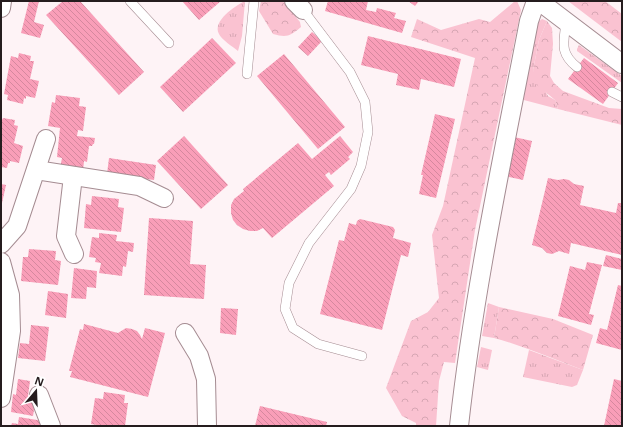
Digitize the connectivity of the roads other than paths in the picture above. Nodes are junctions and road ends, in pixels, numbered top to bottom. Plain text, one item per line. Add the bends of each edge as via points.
1 (2, 1) edge
2 (130, 1) edge
3 (254, 1) edge
4 (537, 1) edge
5 (298, 5) edge
6 (1, 8) edge
7 (566, 22) junction
8 (169, 43) dead end
9 (622, 64) edge
10 (577, 66) dead end
11 (247, 74) dead end
12 (612, 92) dead end
13 (622, 97) edge
14 (46, 139) dead end
15 (36, 170) junction
16 (73, 176) junction
17 (164, 198) dead end
18 (1, 244) edge
19 (74, 254) dead end
20 (1, 262) edge
21 (185, 333) dead end
22 (362, 356) dead end
23 (39, 395) dead end
24 (1, 398) edge
25 (52, 426) edge
26 (207, 426) edge
27 (459, 426) edge

1 - 6 street
2 - 8 lane
3 - 11 lane
4 - 7 street
4 - 27 street via 529,21 490,227 466,363
5 - 22 lane via 350,72 365,102 368,132 361,166 351,190 309,243 289,283 285,309 293,328 318,344
7 - 9 street
7 - 10 lane via 565,54 568,60
12 - 13 lane
14 - 15 street
15 - 16 street
15 - 18 street via 17,226
16 - 17 street via 139,186
16 - 19 street via 66,236
20 - 24 street via 10,295 11,331
21 - 26 street via 199,356 206,379
23 - 25 street

